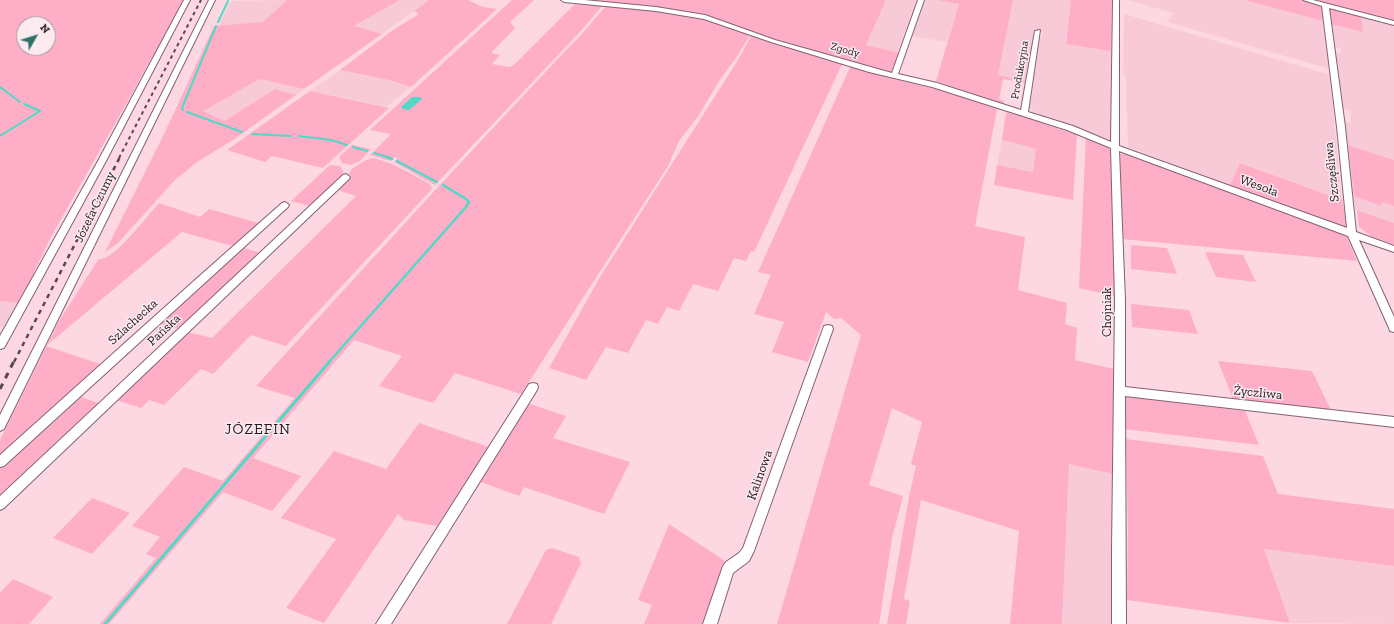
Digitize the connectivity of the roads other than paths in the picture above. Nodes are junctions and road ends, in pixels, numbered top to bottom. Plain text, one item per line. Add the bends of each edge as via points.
1 (187, 0) edge
2 (212, 0) edge
3 (564, 0) edge
4 (921, 0) edge
5 (1116, 0) edge
6 (1306, 0) edge
7 (1325, 5) junction
8 (1394, 23) edge
9 (1038, 31) dead end
10 (894, 76) junction
11 (1024, 112) junction
12 (1115, 147) junction
13 (346, 177) dead end
14 (285, 205) dead end
15 (1352, 234) junction
16 (1394, 249) edge
17 (1394, 328) edge
18 (828, 329) dead end
19 (0, 345) edge
20 (533, 386) dead end
21 (1119, 392) junction
22 (1394, 422) edge
23 (0, 426) edge
24 (0, 462) edge
25 (0, 504) edge
26 (383, 624) edge
27 (710, 624) edge
28 (1119, 624) edge

1 - 19 street
2 - 23 street, Józefa Czumy
3 - 10 street, Zgody via 656,9 705,17 773,41
4 - 10 street
5 - 12 street, Chojniak
6 - 7 street
7 - 8 street
7 - 15 street, Szczęśliwa
9 - 11 street, Produkcyjna
10 - 11 street, Zgody via 934,85
11 - 12 street, Zgody
12 - 15 street, Wesoła
12 - 21 street, Chojniak via 1120,300
13 - 25 street, Pańska
14 - 24 street, Szlachecka
15 - 16 street, Wesoła
15 - 17 street, Szczęśliwa
18 - 27 street, Kalinowa via 748,551 728,570
20 - 26 street
21 - 22 street, Życzliwa
21 - 28 street, Chojniak

